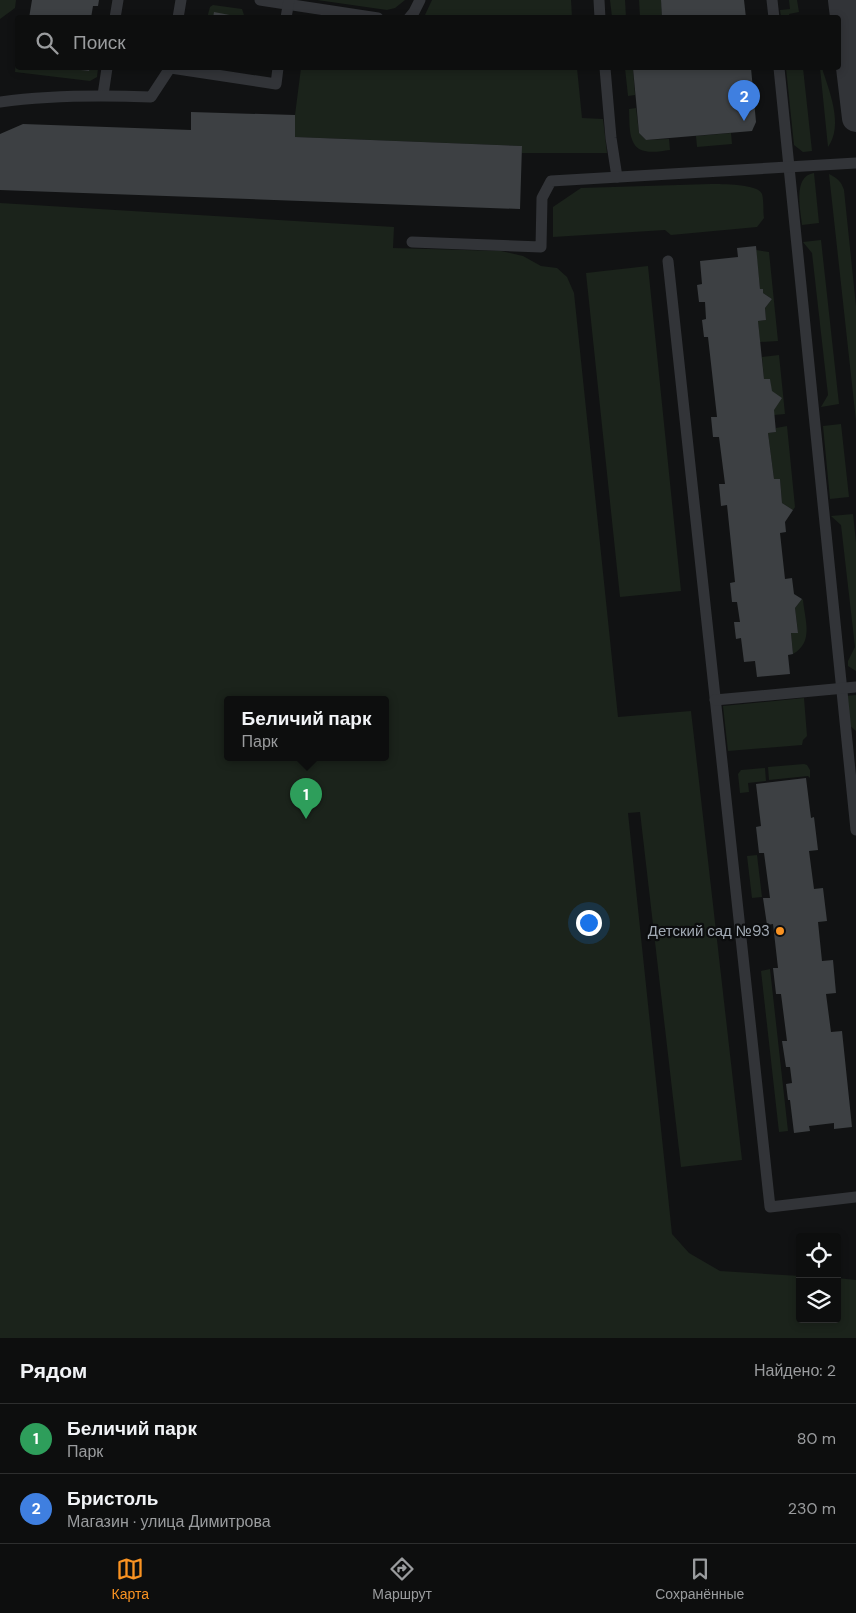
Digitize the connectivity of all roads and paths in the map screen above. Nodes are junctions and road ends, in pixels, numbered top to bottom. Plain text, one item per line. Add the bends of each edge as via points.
1 (118, 0) edge
2 (181, 0) edge
3 (260, 0) edge
4 (420, 0) edge
5 (599, 0) edge
6 (772, 0) edge
7 (842, 0) edge
8 (288, 2) edge
9 (116, 15) edge
10 (178, 15) edge
11 (286, 15) edge
12 (361, 15) edge
13 (412, 15) edge
14 (600, 15) edge
15 (774, 15) edge
16 (107, 70) edge
17 (169, 70) edge
18 (180, 70) edge
19 (278, 70) edge
20 (605, 70) edge
21 (779, 70) edge
22 (103, 95) junction
23 (0, 102) edge
24 (856, 118) edge
25 (856, 162) edge
26 (789, 167) junction
27 (617, 177) junction
28 (412, 242) dead end
29 (668, 261) dead end
30 (856, 687) edge
31 (841, 688) junction
32 (716, 700) junction
33 (856, 830) edge
34 (856, 1197) edge

1 - 9 lane
2 - 10 lane
3 - 8 lane
4 - 13 lane
5 - 14 lane
6 - 15 lane
7 - 24 street
8 - 11 lane
8 - 12 lane
16 - 22 lane
17 - 22 lane via 151,97
18 - 19 lane via 258,85 276,84
20 - 27 lane
21 - 26 lane
22 - 23 lane
25 - 26 lane
26 - 27 lane
26 - 31 lane
27 - 28 lane via 551,181 542,198 541,247
29 - 32 lane
30 - 31 lane
31 - 32 lane
31 - 33 lane
32 - 34 lane via 770,1207

